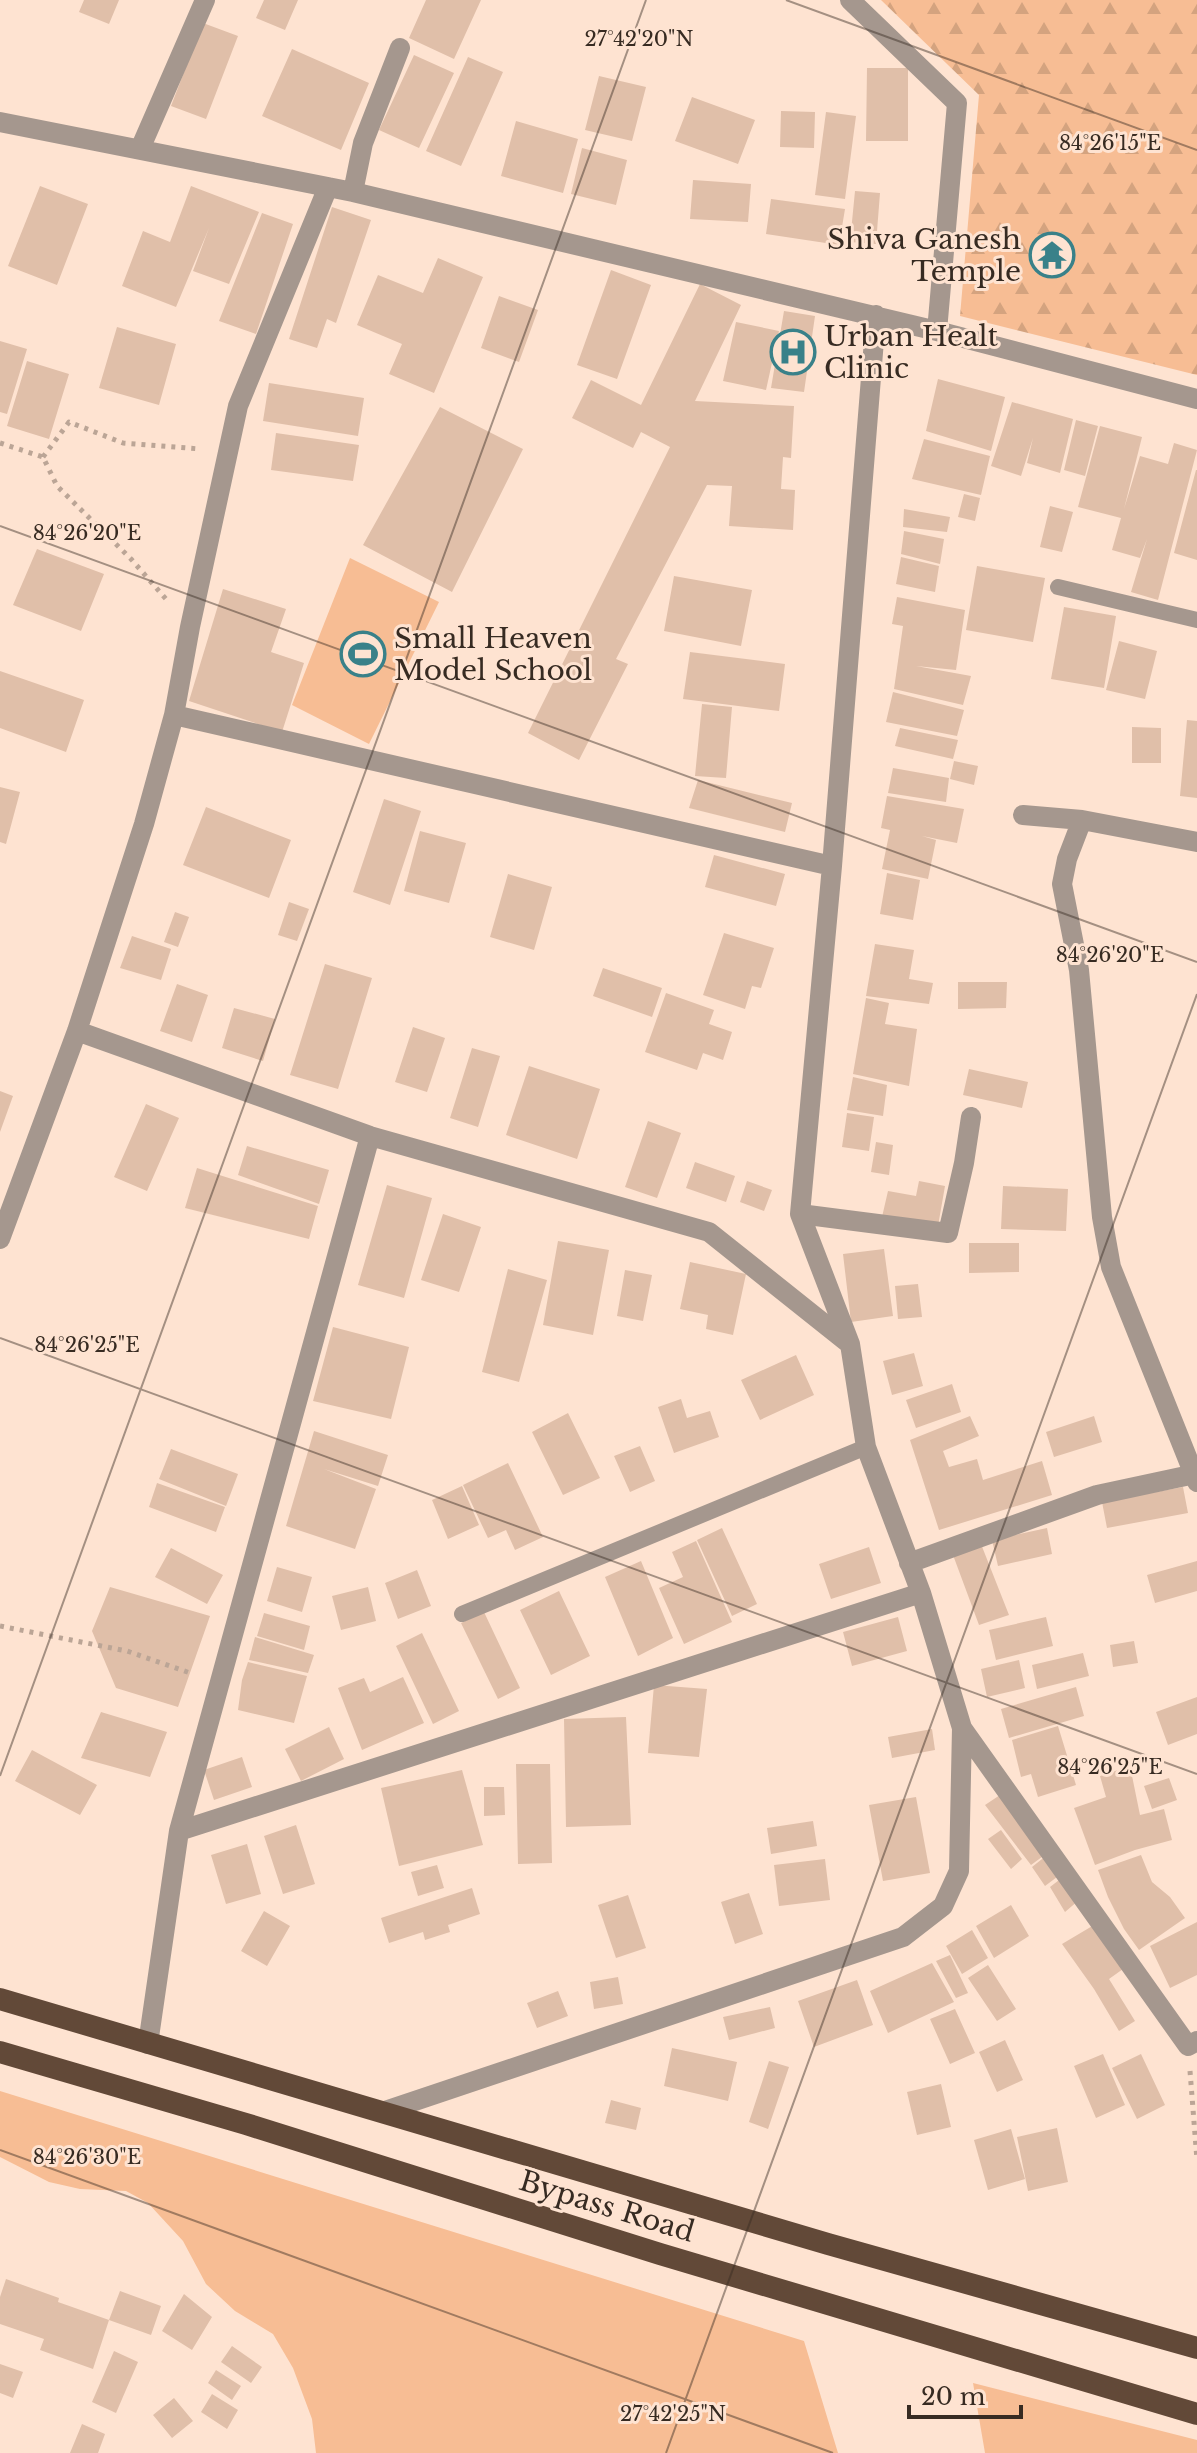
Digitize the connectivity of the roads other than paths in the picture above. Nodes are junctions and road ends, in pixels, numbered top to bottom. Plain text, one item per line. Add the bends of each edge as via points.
1 (205, 0) edge
2 (850, 0) edge
3 (400, 48) dead end
4 (0, 122) edge
5 (140, 149) junction
6 (328, 187) junction
7 (353, 192) junction
8 (876, 315) junction
9 (937, 331) junction
10 (1197, 399) edge
11 (1058, 587) dead end
12 (1197, 620) edge
13 (174, 715) junction
14 (1023, 815) dead end
15 (1082, 820) junction
16 (1197, 842) edge
17 (832, 866) junction
18 (77, 1031) junction
19 (971, 1117) dead end
20 (370, 1136) junction
21 (800, 1214) junction
22 (0, 1239) edge
23 (850, 1344) junction
24 (866, 1447) junction
25 (1196, 1478) edge
26 (909, 1563) junction
27 (921, 1593) junction
28 (462, 1614) dead end
29 (962, 1728) junction
30 (179, 1831) junction
31 (0, 1999) edge
32 (148, 2044) junction
33 (1192, 2044) edge
34 (0, 2052) edge
35 (385, 2111) junction
36 (1197, 2348) edge
37 (1197, 2414) edge

1 - 5 street
2 - 9 street via 957,103
3 - 7 street via 363,143
4 - 5 street
5 - 6 street
6 - 7 street
6 - 13 street via 238,406
7 - 8 street
8 - 9 street
8 - 17 street
9 - 10 street
11 - 12 lane
13 - 17 street
13 - 18 street
14 - 15 street
15 - 16 street
15 - 25 street via 1062,884 1079,970 1102,1217 1111,1267
17 - 21 street
18 - 20 street
18 - 22 street
19 - 21 street via 948,1233
20 - 23 street via 709,1232
20 - 30 street
21 - 23 street
23 - 24 street
24 - 26 street
24 - 28 lane
25 - 26 street via 1097,1495
26 - 27 street
27 - 29 street
27 - 30 street
29 - 33 street
29 - 35 street via 959,1871 943,1906 903,1937
30 - 32 street
31 - 32 highway, Bypass Road
32 - 35 highway, Bypass Road
34 - 37 highway, Bypass Road
35 - 36 highway, Bypass Road

